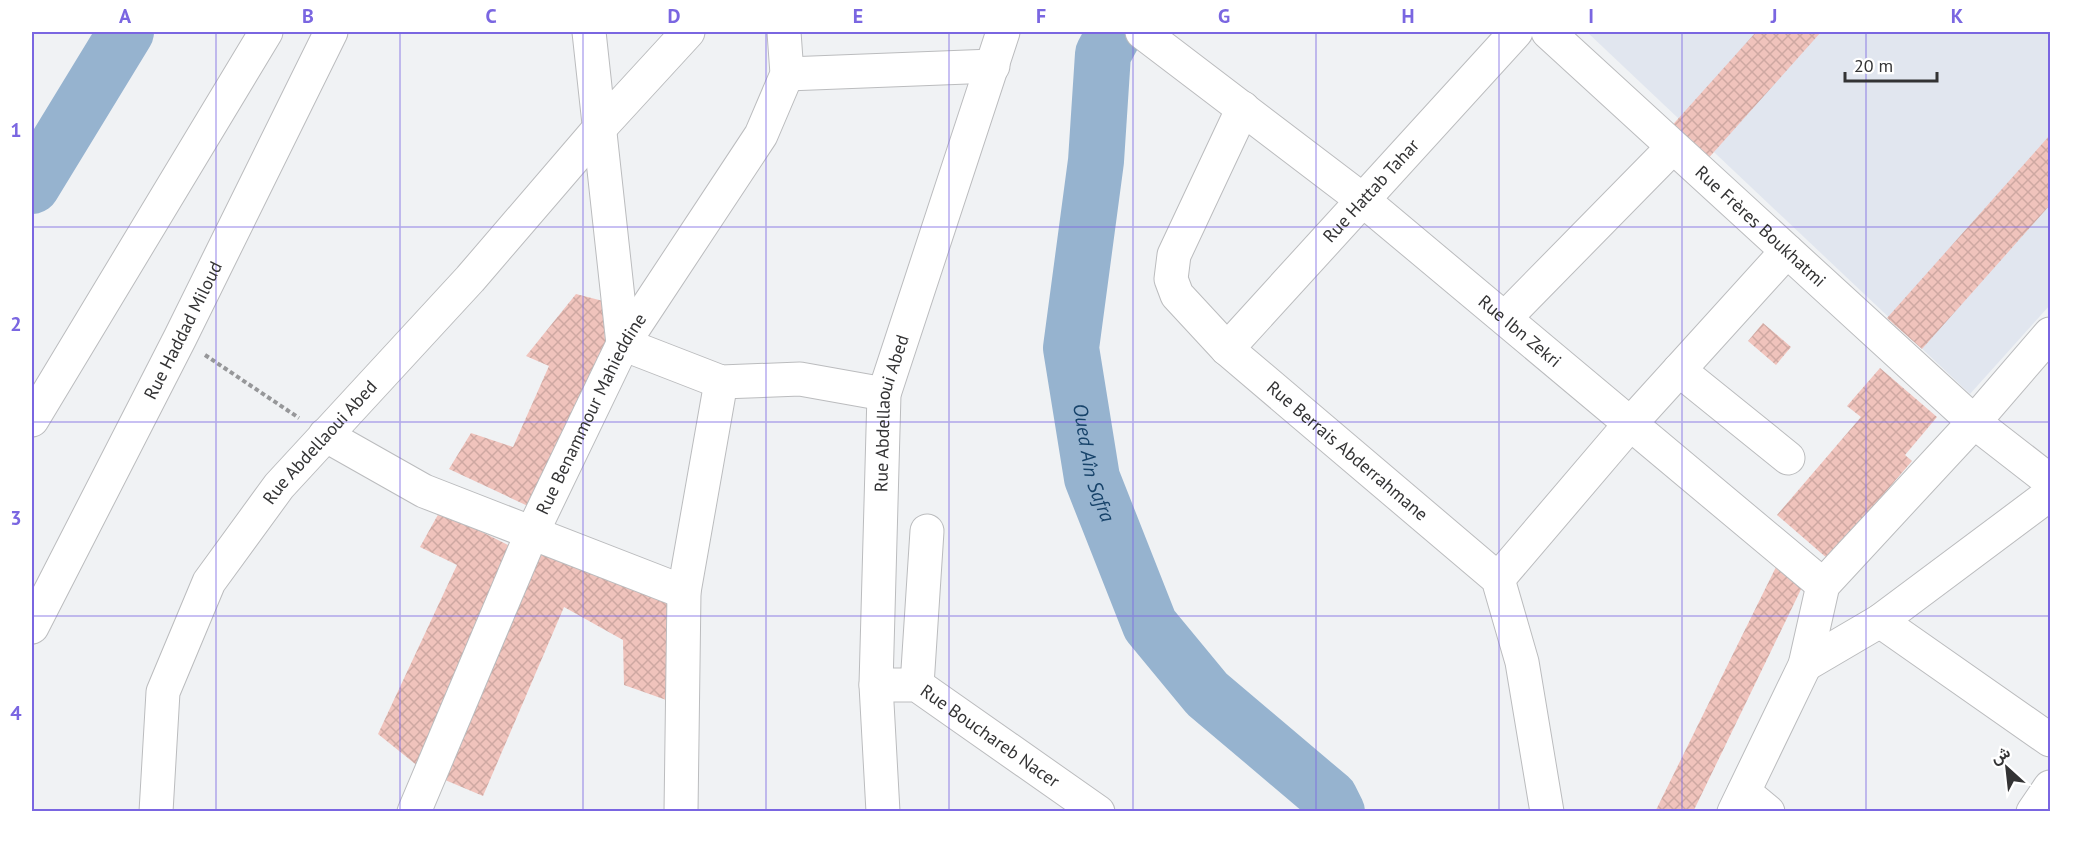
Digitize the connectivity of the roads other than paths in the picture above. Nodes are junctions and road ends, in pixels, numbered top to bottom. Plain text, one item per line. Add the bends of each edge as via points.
1 (266, 32) edge
2 (331, 32) edge
3 (589, 32) edge
4 (688, 32) edge
5 (784, 32) edge
6 (1003, 32) edge
7 (1142, 32) edge
8 (1516, 32) edge
9 (1548, 32) edge
10 (993, 66) junction
11 (787, 74) junction
12 (1243, 108) junction
13 (598, 130) junction
14 (1673, 147) junction
15 (1364, 201) junction
16 (1787, 251) junction
17 (1504, 318) junction
18 (2050, 334) edge
19 (623, 344) junction
20 (1227, 349) junction
21 (1679, 370) junction
22 (721, 382) junction
23 (884, 394) junction
24 (32, 420) edge
25 (1974, 422) junction
26 (1631, 423) junction
27 (325, 435) junction
28 (1788, 458) dead end
29 (2050, 481) edge
30 (2050, 494) edge
31 (927, 531) dead end
32 (531, 535) junction
33 (1498, 579) junction
34 (1823, 585) junction
35 (684, 592) junction
36 (1880, 621) junction
37 (32, 627) edge
38 (1805, 665) junction
39 (876, 685) junction
40 (917, 685) junction
41 (2050, 740) edge
42 (2050, 787) edge
43 (1749, 805) edge
44 (1081, 809) edge
45 (156, 812) edge
46 (414, 812) edge
47 (681, 812) edge
48 (883, 812) edge
49 (1547, 812) edge
50 (2033, 812) edge

1 - 24 street
2 - 37 street, Rue Haddad Miloud
3 - 13 street
4 - 13 street, Rue Abdellaoui Abed
5 - 11 street, Rue Benammour Mahieddine
6 - 10 street, Rue Abdellaoui Abed
7 - 12 street, Rue Ibn Zekri
8 - 15 street, Rue Hattab Tahar
9 - 14 street, Rue Frères Boukhatmi
10 - 11 street
10 - 23 street, Rue Abdellaoui Abed
11 - 19 street, Rue Benammour Mahieddine via 761,135
12 - 15 street, Rue Ibn Zekri
12 - 20 street, Rue Berrais Abderrahmane via 1174,255 1171,279 1177,296
13 - 19 street
13 - 27 street, Rue Abdellaoui Abed via 470,279
14 - 16 street, Rue Frères Boukhatmi
14 - 17 street
15 - 17 street, Rue Ibn Zekri
15 - 20 street, Rue Hattab Tahar
16 - 21 street
16 - 25 street, Rue Frères Boukhatmi
17 - 26 street, Rue Ibn Zekri
18 - 25 street
19 - 22 street
19 - 32 street, Rue Benammour Mahieddine
20 - 33 street, Rue Berrais Abderrahmane
21 - 26 street
21 - 28 street
22 - 23 street via 800,379
22 - 35 street
23 - 39 street, Rue Abdellaoui Abed
25 - 29 street, Rue Frères Boukhatmi
25 - 34 street
26 - 33 street
26 - 34 street, Rue Ibn Zekri
27 - 32 street via 424,491
27 - 45 street, Rue Abdellaoui Abed via 279,486 209,582 163,692
30 - 36 street
31 - 40 street
32 - 35 street
32 - 46 street, Rue Benammour Mahieddine
33 - 49 street via 1522,662
34 - 38 street
35 - 47 street
36 - 38 street
36 - 41 street
38 - 43 street
39 - 40 street, Rue Bouchareb Nacer
39 - 48 street, Rue Abdellaoui Abed
40 - 44 street, Rue Bouchareb Nacer
42 - 50 street

